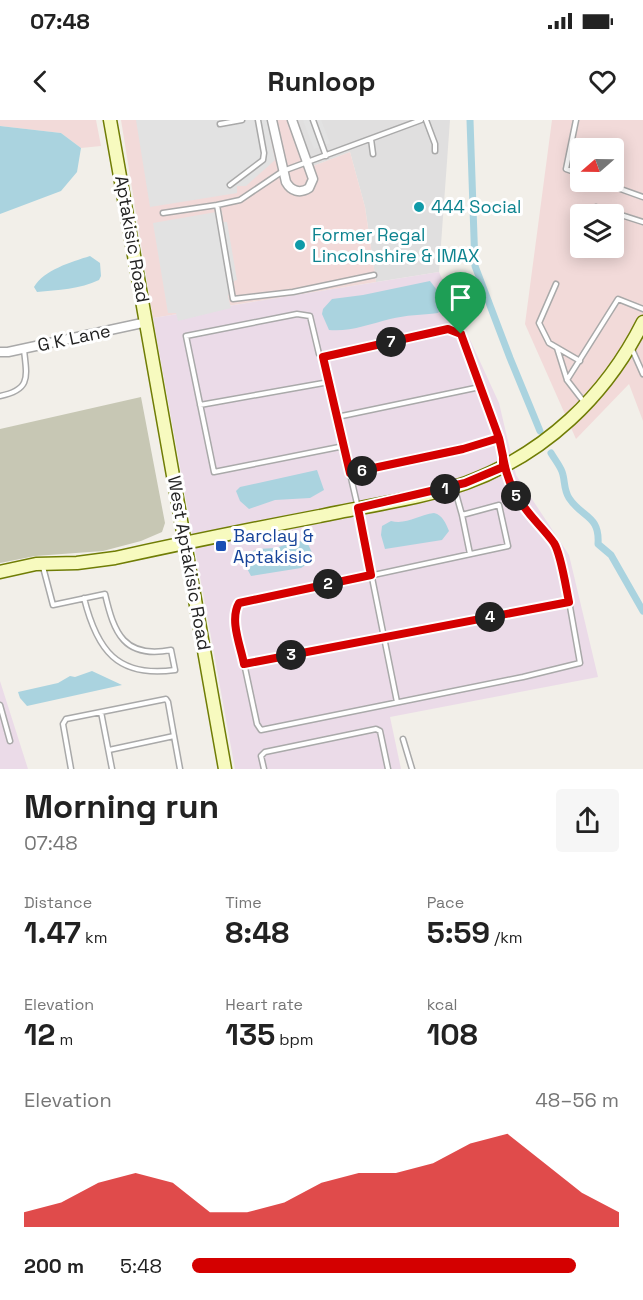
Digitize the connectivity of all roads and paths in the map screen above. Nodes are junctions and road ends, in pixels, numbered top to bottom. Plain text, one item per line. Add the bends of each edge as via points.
1 (110, 120) edge
2 (242, 120) edge
3 (258, 120) edge
4 (272, 120) edge
5 (292, 120) edge
6 (313, 120) edge
7 (421, 120) edge
8 (426, 120) edge
9 (576, 120) edge
10 (414, 121) edge
11 (220, 124) dead end
12 (572, 138) edge
13 (371, 139) junction
14 (570, 149) edge
15 (435, 151) dead end
16 (373, 154) dead end
17 (326, 156) junction
18 (308, 163) junction
19 (570, 170) edge
20 (283, 171) junction
21 (230, 185) dead end
22 (624, 190) edge
23 (643, 197) edge
24 (217, 205) junction
25 (162, 213) dead end
26 (624, 216) edge
27 (643, 222) edge
28 (374, 275) dead end
29 (556, 284) dead end
30 (643, 309) edge
31 (147, 322) junction
32 (643, 322) edge
33 (631, 346) junction
34 (556, 347) junction
35 (24, 349) junction
36 (0, 352) edge
37 (323, 357) junction
38 (153, 358) joint
39 (580, 361) junction
40 (643, 374) edge
41 (567, 380) junction
42 (329, 382) junction
43 (480, 387) junction
44 (0, 396) edge
45 (200, 405) junction
46 (586, 405) junction
47 (337, 417) junction
48 (499, 438) junction
49 (344, 446) junction
50 (503, 467) junction
51 (350, 473) junction
52 (454, 486) junction
53 (358, 508) junction
54 (462, 515) junction
55 (186, 542) junction
56 (470, 554) junction
57 (42, 564) junction
58 (0, 572) edge
59 (371, 575) junction
60 (84, 598) junction
61 (569, 602) junction
62 (385, 638) junction
63 (244, 664) junction
64 (397, 702) junction
65 (0, 705) edge
66 (101, 712) junction
67 (174, 736) junction
68 (403, 739) dead end
69 (10, 741) dead end
70 (109, 750) junction
71 (71, 769) edge
72 (112, 769) edge
73 (180, 769) edge
74 (225, 769) edge
75 (264, 769) edge
76 (387, 769) edge
77 (412, 769) edge

1 - 31 street, Aptakisic Road
2 - 11 lane
3 - 21 lane via 263,160
4 - 20 street
5 - 18 street
6 - 17 lane
7 - 10 lane
8 - 15 lane
9 - 12 lane
10 - 13 lane
13 - 16 lane
13 - 17 lane
14 - 19 lane via 566,169
17 - 18 lane
18 - 20 lane
18 - 20 street via 313,179 305,190 291,189
20 - 24 lane via 240,200
22 - 23 lane
24 - 25 lane
24 - 28 lane via 233,299 293,292
26 - 27 lane
29 - 34 lane via 539,323 549,343
30 - 39 lane via 618,299
31 - 35 street, G K Lane
31 - 38 street, Aptakisic Road
32 - 33 street
33 - 40 lane
33 - 46 street
34 - 39 lane
34 - 41 lane
35 - 36 street, G K Lane
35 - 44 lane via 26,382 19,390
37 - 42 lane
37 - 43 lane via 448,329 461,334
37 - 45 lane via 310,316 297,314 186,336
38 - 55 street, West Aptakisic Road
39 - 41 lane
41 - 46 lane
42 - 45 lane
42 - 47 lane
43 - 47 lane
43 - 48 lane
45 - 49 lane via 214,472
46 - 50 street via 548,439
47 - 49 lane
48 - 50 lane
48 - 51 lane
49 - 51 lane
50 - 52 street
50 - 61 lane via 529,516 555,545
51 - 53 lane
52 - 53 street
52 - 54 lane
53 - 55 street
53 - 59 lane
54 - 56 lane
54 - 56 lane via 499,505 508,546
55 - 57 street via 115,558
55 - 74 street, West Aptakisic Road
56 - 59 lane
57 - 58 street
57 - 60 lane via 53,605
59 - 62 lane
59 - 63 lane via 239,603 235,621
60 - 60 lane via 105,594 115,631 126,643 144,652 171,650 175,670 146,671 104,650
61 - 62 lane
61 - 64 lane via 580,663
62 - 63 lane
62 - 64 lane
63 - 64 lane via 261,730
65 - 69 lane
66 - 67 lane via 166,699
66 - 70 lane
66 - 71 lane via 66,719 63,724
67 - 70 lane
67 - 73 lane
68 - 77 lane
70 - 72 lane
75 - 76 lane via 264,752 376,729 380,731

